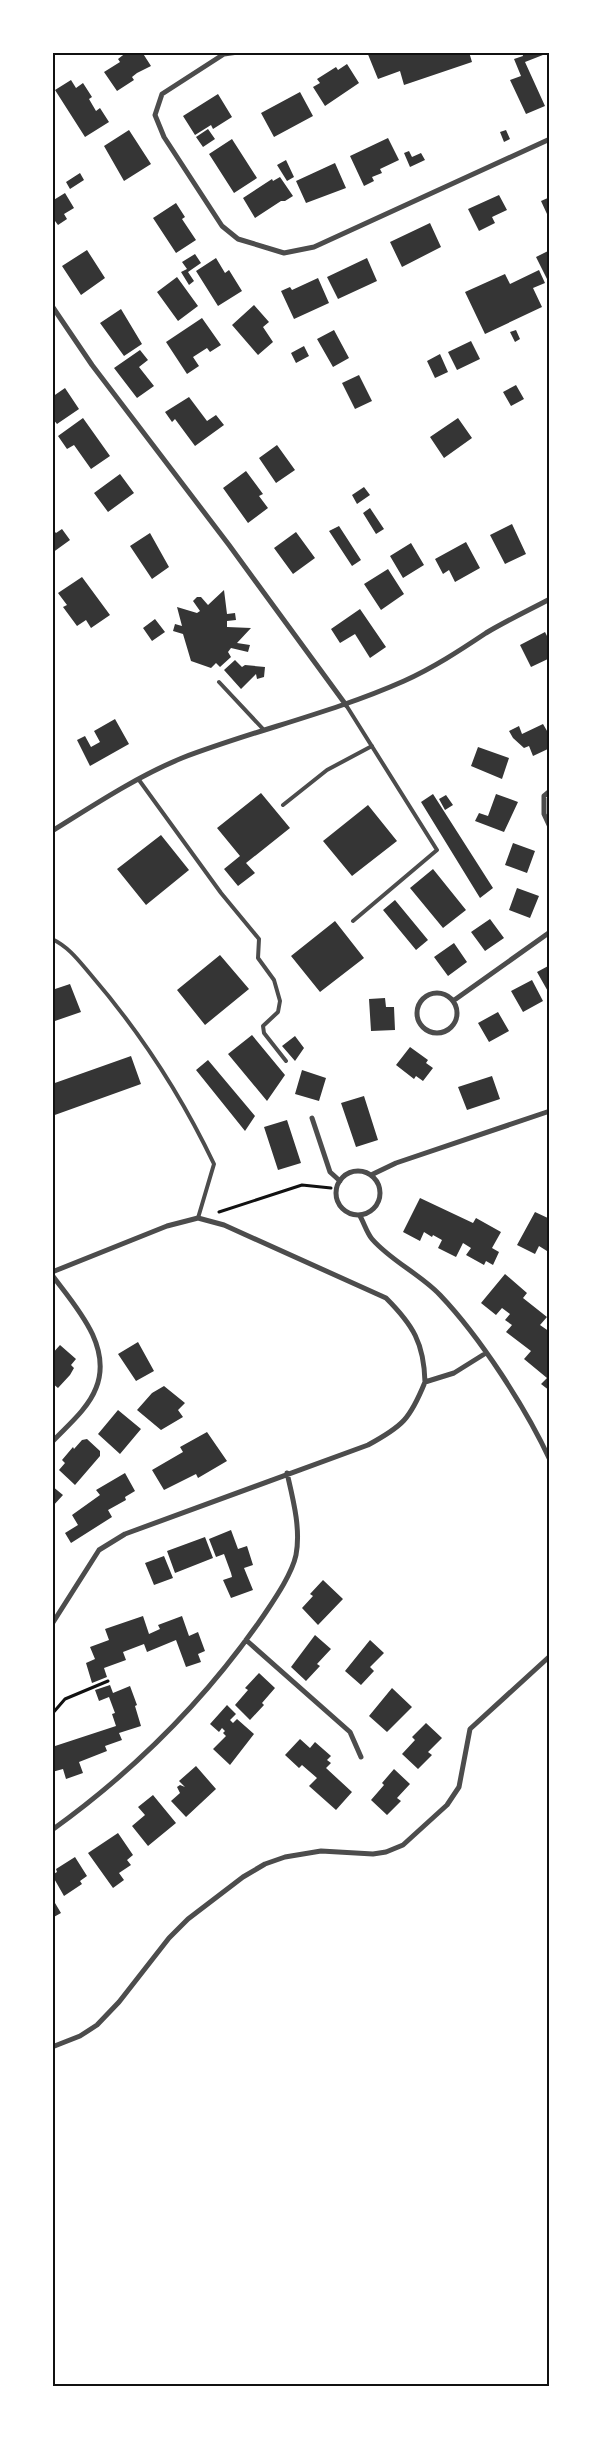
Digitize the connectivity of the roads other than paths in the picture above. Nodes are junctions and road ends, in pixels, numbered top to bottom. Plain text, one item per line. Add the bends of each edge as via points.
1 (238, 52) edge
2 (550, 139) edge
3 (52, 306) edge
4 (550, 599) edge
5 (218, 682) dead end
6 (346, 705) junction
7 (264, 730) junction
8 (372, 746) junction
9 (139, 780) junction
10 (550, 791) edge
11 (283, 805) dead end
12 (550, 827) edge
13 (52, 830) edge
14 (354, 921) dead end
15 (550, 932) edge
16 (52, 939) edge
17 (453, 1001) junction
18 (286, 1061) dead end
19 (550, 1111) edge
20 (312, 1118) dead end
21 (371, 1175) junction
22 (340, 1181) junction
23 (360, 1216) junction
24 (198, 1218) junction
25 (52, 1273) edge
26 (486, 1353) junction
27 (425, 1382) junction
28 (52, 1442) edge
29 (550, 1460) edge
30 (287, 1473) junction
31 (52, 1624) edge
32 (246, 1640) junction
33 (550, 1656) edge
34 (361, 1757) dead end
35 (52, 1830) edge
36 (52, 2047) edge

1 - 2 street via 224,54 162,94 155,115 164,137 222,226 238,239 284,253 314,247
3 - 6 street via 92,365
4 - 6 street via 459,652
5 - 7 lane
6 - 7 street
6 - 8 lane
7 - 9 street via 181,759
8 - 11 lane via 327,770
8 - 14 lane via 437,850
9 - 13 street
9 - 18 lane via 221,893 259,939 258,958 274,980 280,1001 278,1012 264,1026 264,1033
10 - 12 street via 544,796 544,814
15 - 17 street
16 - 24 lane via 65,945 105,991 193,1120 214,1164
17 - 17 street via 449,996 436,993 424,997 416,1014 421,1026 426,1031 440,1034 452,1027 457,1014
19 - 21 street via 396,1162
20 - 22 street via 330,1172
21 - 22 street via 351,1172
21 - 23 street via 380,1188 378,1203 374,1209
22 - 23 street via 336,1196 342,1208
23 - 26 street via 372,1239 439,1293
24 - 25 street via 167,1226
24 - 27 street via 224,1225 386,1298 413,1330 424,1358
25 - 28 street via 92,1331 100,1367 97,1387 90,1401
26 - 27 street via 454,1373
26 - 29 street via 536,1431
27 - 30 street via 413,1411 395,1430 368,1445
30 - 31 street via 125,1534 99,1550
30 - 32 street via 294,1507 296,1557 276,1596
32 - 34 street via 350,1732
32 - 35 street via 168,1731 82,1809
33 - 36 street via 470,1729 459,1787 441,1810 403,1844 373,1854 321,1851 265,1864 243,1877 181,1926 97,2025

